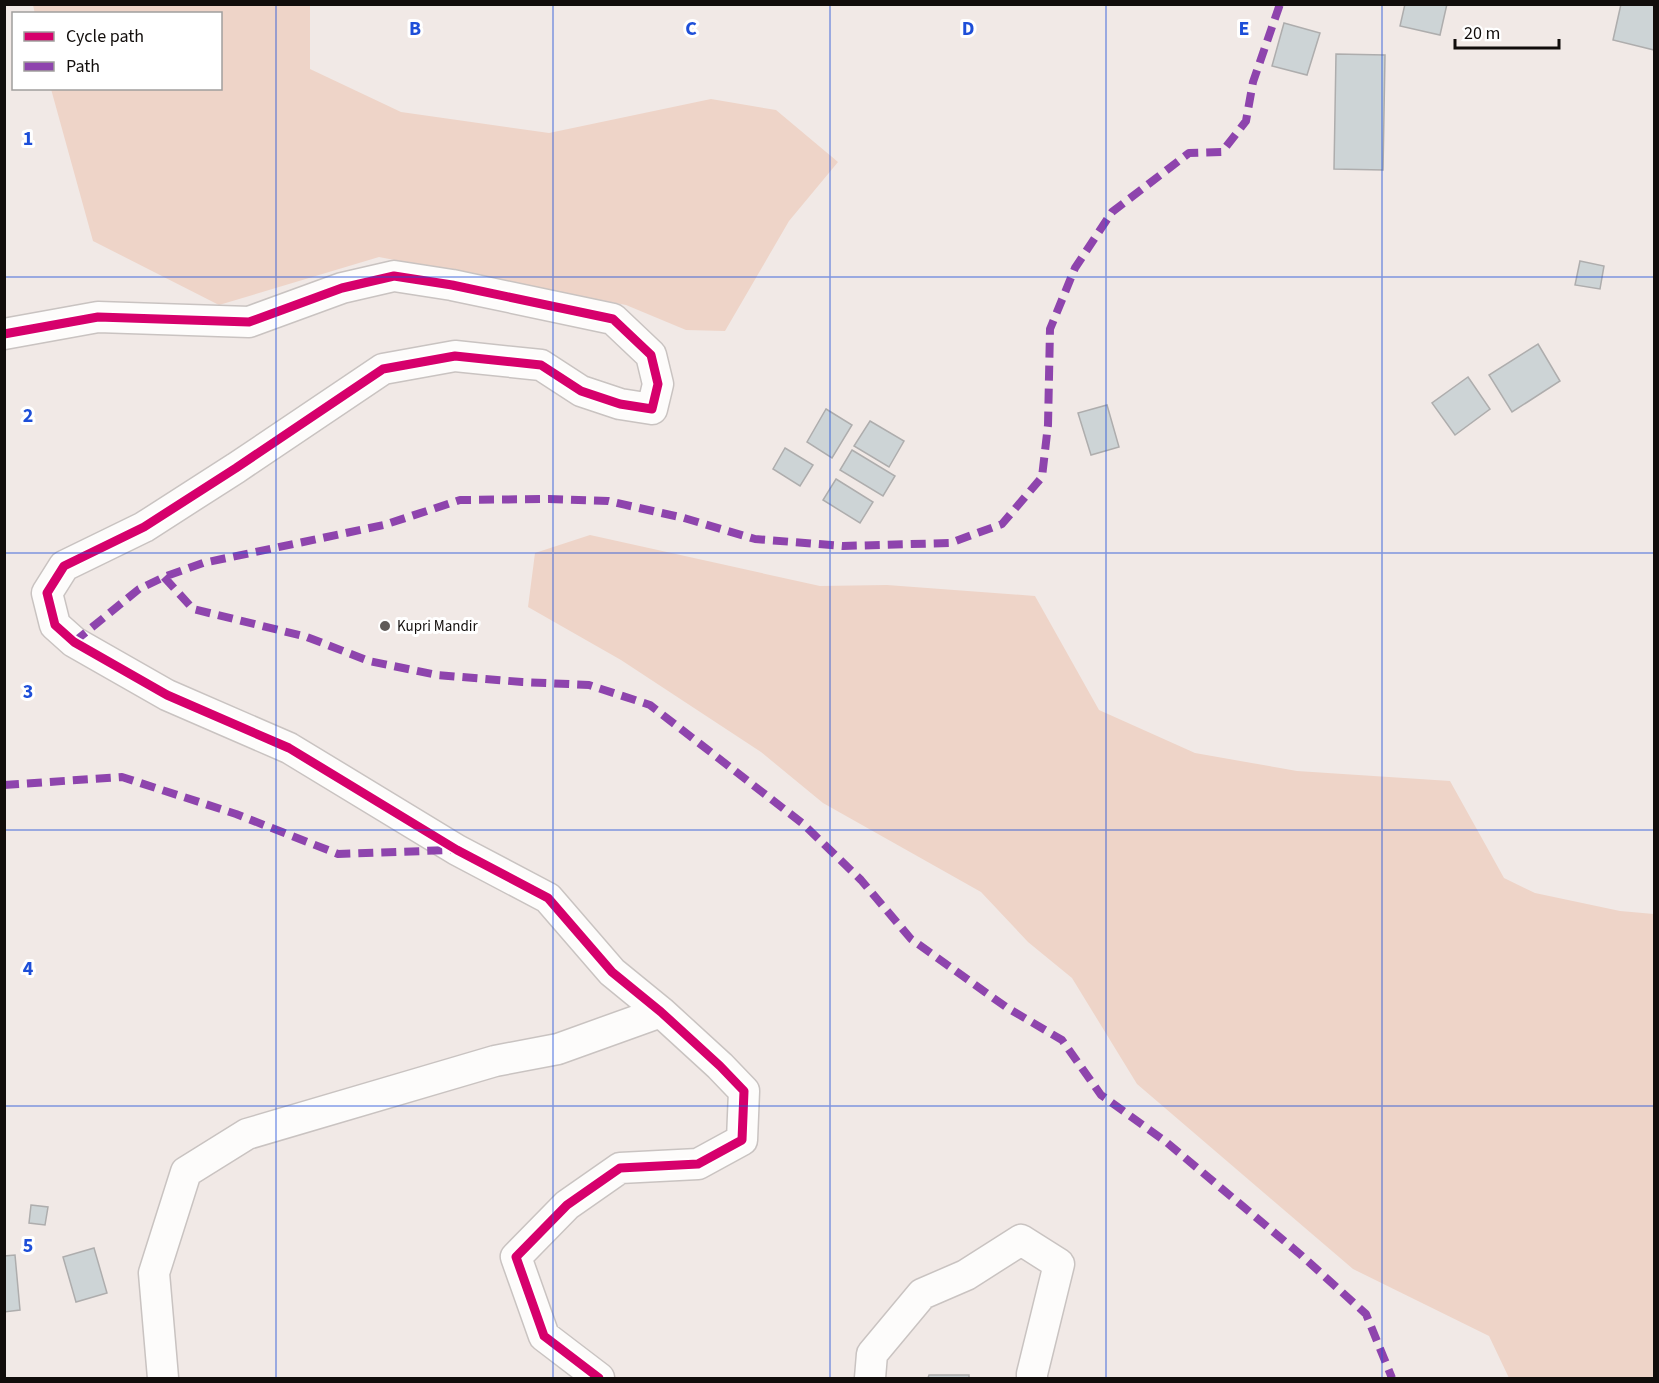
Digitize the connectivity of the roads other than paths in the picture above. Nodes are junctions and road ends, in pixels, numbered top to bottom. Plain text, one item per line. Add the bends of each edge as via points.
1 (4, 334) edge
2 (662, 1012) junction
3 (163, 1378) edge
4 (599, 1378) edge
5 (870, 1378) edge
6 (1032, 1378) edge

1 - 2 street via 98,317 249,322 342,288 394,276 613,319 651,355 658,384 652,409 620,404 581,391 541,365 455,356 383,369 144,527 64,566 47,593 55,625 74,642 167,695 289,748 457,850 548,898 612,972
2 - 3 street via 558,1048 495,1061 247,1134 186,1172 154,1273
2 - 4 street via 744,1092 742,1140 698,1164 620,1168 567,1205 516,1257 544,1336
5 - 6 street via 872,1354 922,1294 966,1275 1021,1240 1059,1264

